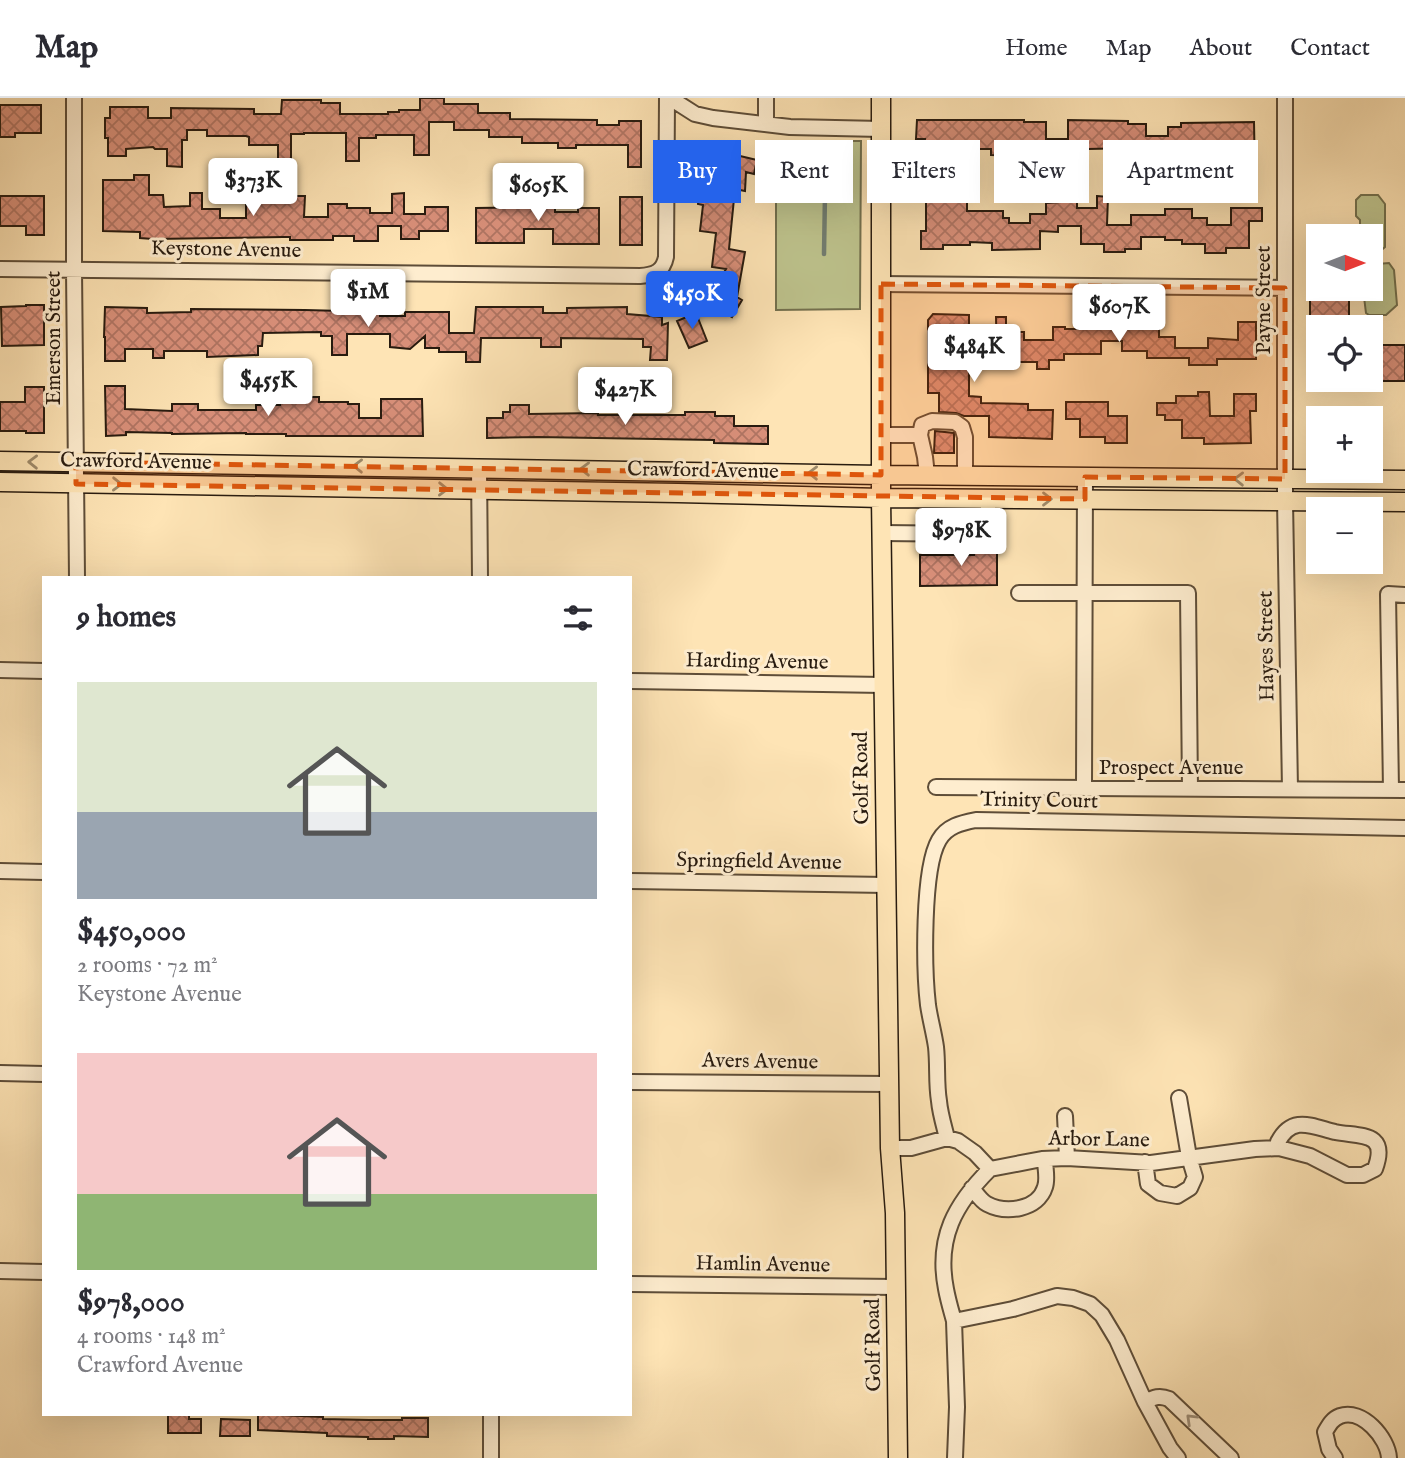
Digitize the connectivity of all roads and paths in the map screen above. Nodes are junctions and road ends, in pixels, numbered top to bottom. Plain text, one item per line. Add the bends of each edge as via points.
1 (74, 98) edge
2 (668, 98) edge
3 (766, 98) edge
4 (881, 98) edge
5 (1285, 98) edge
6 (766, 124) junction
7 (881, 129) junction
8 (0, 269) edge
9 (74, 269) junction
10 (881, 284) junction
11 (1285, 288) junction
12 (881, 435) junction
13 (920, 435) junction
14 (0, 461) edge
15 (76, 462) junction
16 (479, 468) junction
17 (881, 474) junction
18 (927, 475) junction
19 (965, 475) junction
20 (1085, 477) junction
21 (1285, 479) junction
22 (1405, 480) edge
23 (0, 482) edge
24 (76, 484) junction
25 (479, 490) junction
26 (881, 498) junction
27 (988, 499) junction
28 (1085, 499) junction
29 (1285, 501) junction
30 (1405, 502) edge
31 (882, 533) junction
32 (77, 576) edge
33 (480, 576) edge
34 (1019, 593) dead end
35 (1085, 593) junction
36 (1405, 595) edge
37 (0, 670) edge
38 (42, 671) edge
39 (632, 681) edge
40 (883, 685) junction
41 (936, 787) dead end
42 (1084, 788) junction
43 (1190, 789) junction
44 (1290, 789) junction
45 (1398, 790) edge
46 (1405, 828) edge
47 (0, 871) edge
48 (42, 872) edge
49 (632, 881) edge
50 (886, 885) junction
51 (0, 1073) edge
52 (42, 1074) edge
53 (632, 1082) edge
54 (889, 1084) junction
55 (1179, 1098) dead end
56 (1065, 1116) dead end
57 (947, 1138) junction
58 (890, 1148) junction
59 (1279, 1148) junction
60 (1189, 1157) junction
61 (1067, 1158) junction
62 (1045, 1159) junction
63 (1145, 1162) junction
64 (990, 1170) junction
65 (972, 1188) junction
66 (0, 1271) edge
67 (42, 1272) edge
68 (632, 1284) edge
69 (896, 1287) junction
70 (954, 1321) junction
71 (1145, 1402) junction
72 (491, 1416) edge
73 (491, 1458) edge
74 (898, 1458) edge
75 (955, 1458) edge
76 (1178, 1458) edge
77 (1231, 1458) edge
78 (1335, 1458) edge
79 (1389, 1458) edge

1 - 9 street, Emerson Street
2 - 6 street via 695,114
2 - 9 street, Keystone Avenue via 666,249 664,265 654,274
3 - 6 street
4 - 7 main road, Golf Road
5 - 11 street, Payne Street
6 - 7 street
7 - 10 main road, Golf Road
8 - 9 street, Keystone Avenue
9 - 15 street, Emerson Street
10 - 11 street
10 - 12 main road, Golf Road
11 - 21 street, Payne Street
12 - 13 street
12 - 17 main road, Golf Road
13 - 18 street
13 - 19 street via 927,422 955,422 962,427
15 -> 14 main road, Crawford Avenue
16 -> 15 main road, Crawford Avenue
15 - 24 street, Emerson Street
17 -> 16 main road, Crawford Avenue
16 - 25 street
17 - 18 main road, Crawford Avenue
17 - 26 main road, Golf Road
18 - 19 main road, Crawford Avenue
19 - 20 main road, Crawford Avenue
21 -> 20 main road, Crawford Avenue
20 - 28 street
21 - 22 main road, Crawford Avenue
21 - 29 street, Payne Street
23 - 24 main road, Crawford Avenue
24 -> 25 main road, Crawford Avenue
24 - 32 street, Emerson Street
25 - 26 main road, Crawford Avenue
25 - 33 street
26 - 27 main road, Crawford Avenue
26 - 31 main road, Golf Road
27 -> 28 main road, Crawford Avenue
27 - 31 street via 978,534
28 - 29 main road, Crawford Avenue
28 - 35 street
29 - 30 main road, Crawford Avenue
29 - 44 street, Hayes Street
31 - 40 main road, Golf Road
34 - 35 street
35 - 42 street
35 - 43 street via 1188,593
36 - 45 street via 1388,594
37 - 38 street
39 - 40 street, Harding Avenue
40 - 50 main road, Golf Road
41 - 42 street, Prospect Avenue
42 - 43 street, Prospect Avenue
43 - 44 street, Prospect Avenue
44 - 45 street, Prospect Avenue
46 - 57 street, Trinity Court via 976,821 948,830 932,860 925,965 939,1103
47 - 48 street
49 - 50 street, Springfield Avenue
50 - 54 main road, Golf Road
51 - 52 street
53 - 54 street, Avers Avenue
54 - 58 main road, Golf Road
55 - 60 street
56 - 61 street
57 - 58 street via 911,1148
57 - 64 street via 958,1140
58 - 69 main road, Golf Road
59 - 59 street, Arbor Lane via 1310,1156 1347,1175 1375,1169 1380,1156 1367,1136 1308,1124 1287,1129
59 - 60 street, Arbor Lane
60 - 63 street, Arbor Lane
60 - 63 street via 1195,1177 1190,1188 1177,1196 1160,1193 1148,1184
61 - 62 street, Arbor Lane
61 - 63 street, Arbor Lane
62 - 64 street, Arbor Lane
62 - 65 street via 1042,1196 1026,1207 1004,1209 986,1203
64 - 65 street
65 - 70 street via 955,1213 943,1260
66 - 67 street
68 - 69 street, Hamlin Avenue
69 - 74 main road, Golf Road
70 - 71 street via 1056,1296 1090,1304 1117,1340
70 - 75 street
71 - 76 street
77 -> 71 street via 1169,1399 1162,1396
72 - 73 street
78 - 79 street via 1325,1432 1341,1415 1370,1424 1382,1437

